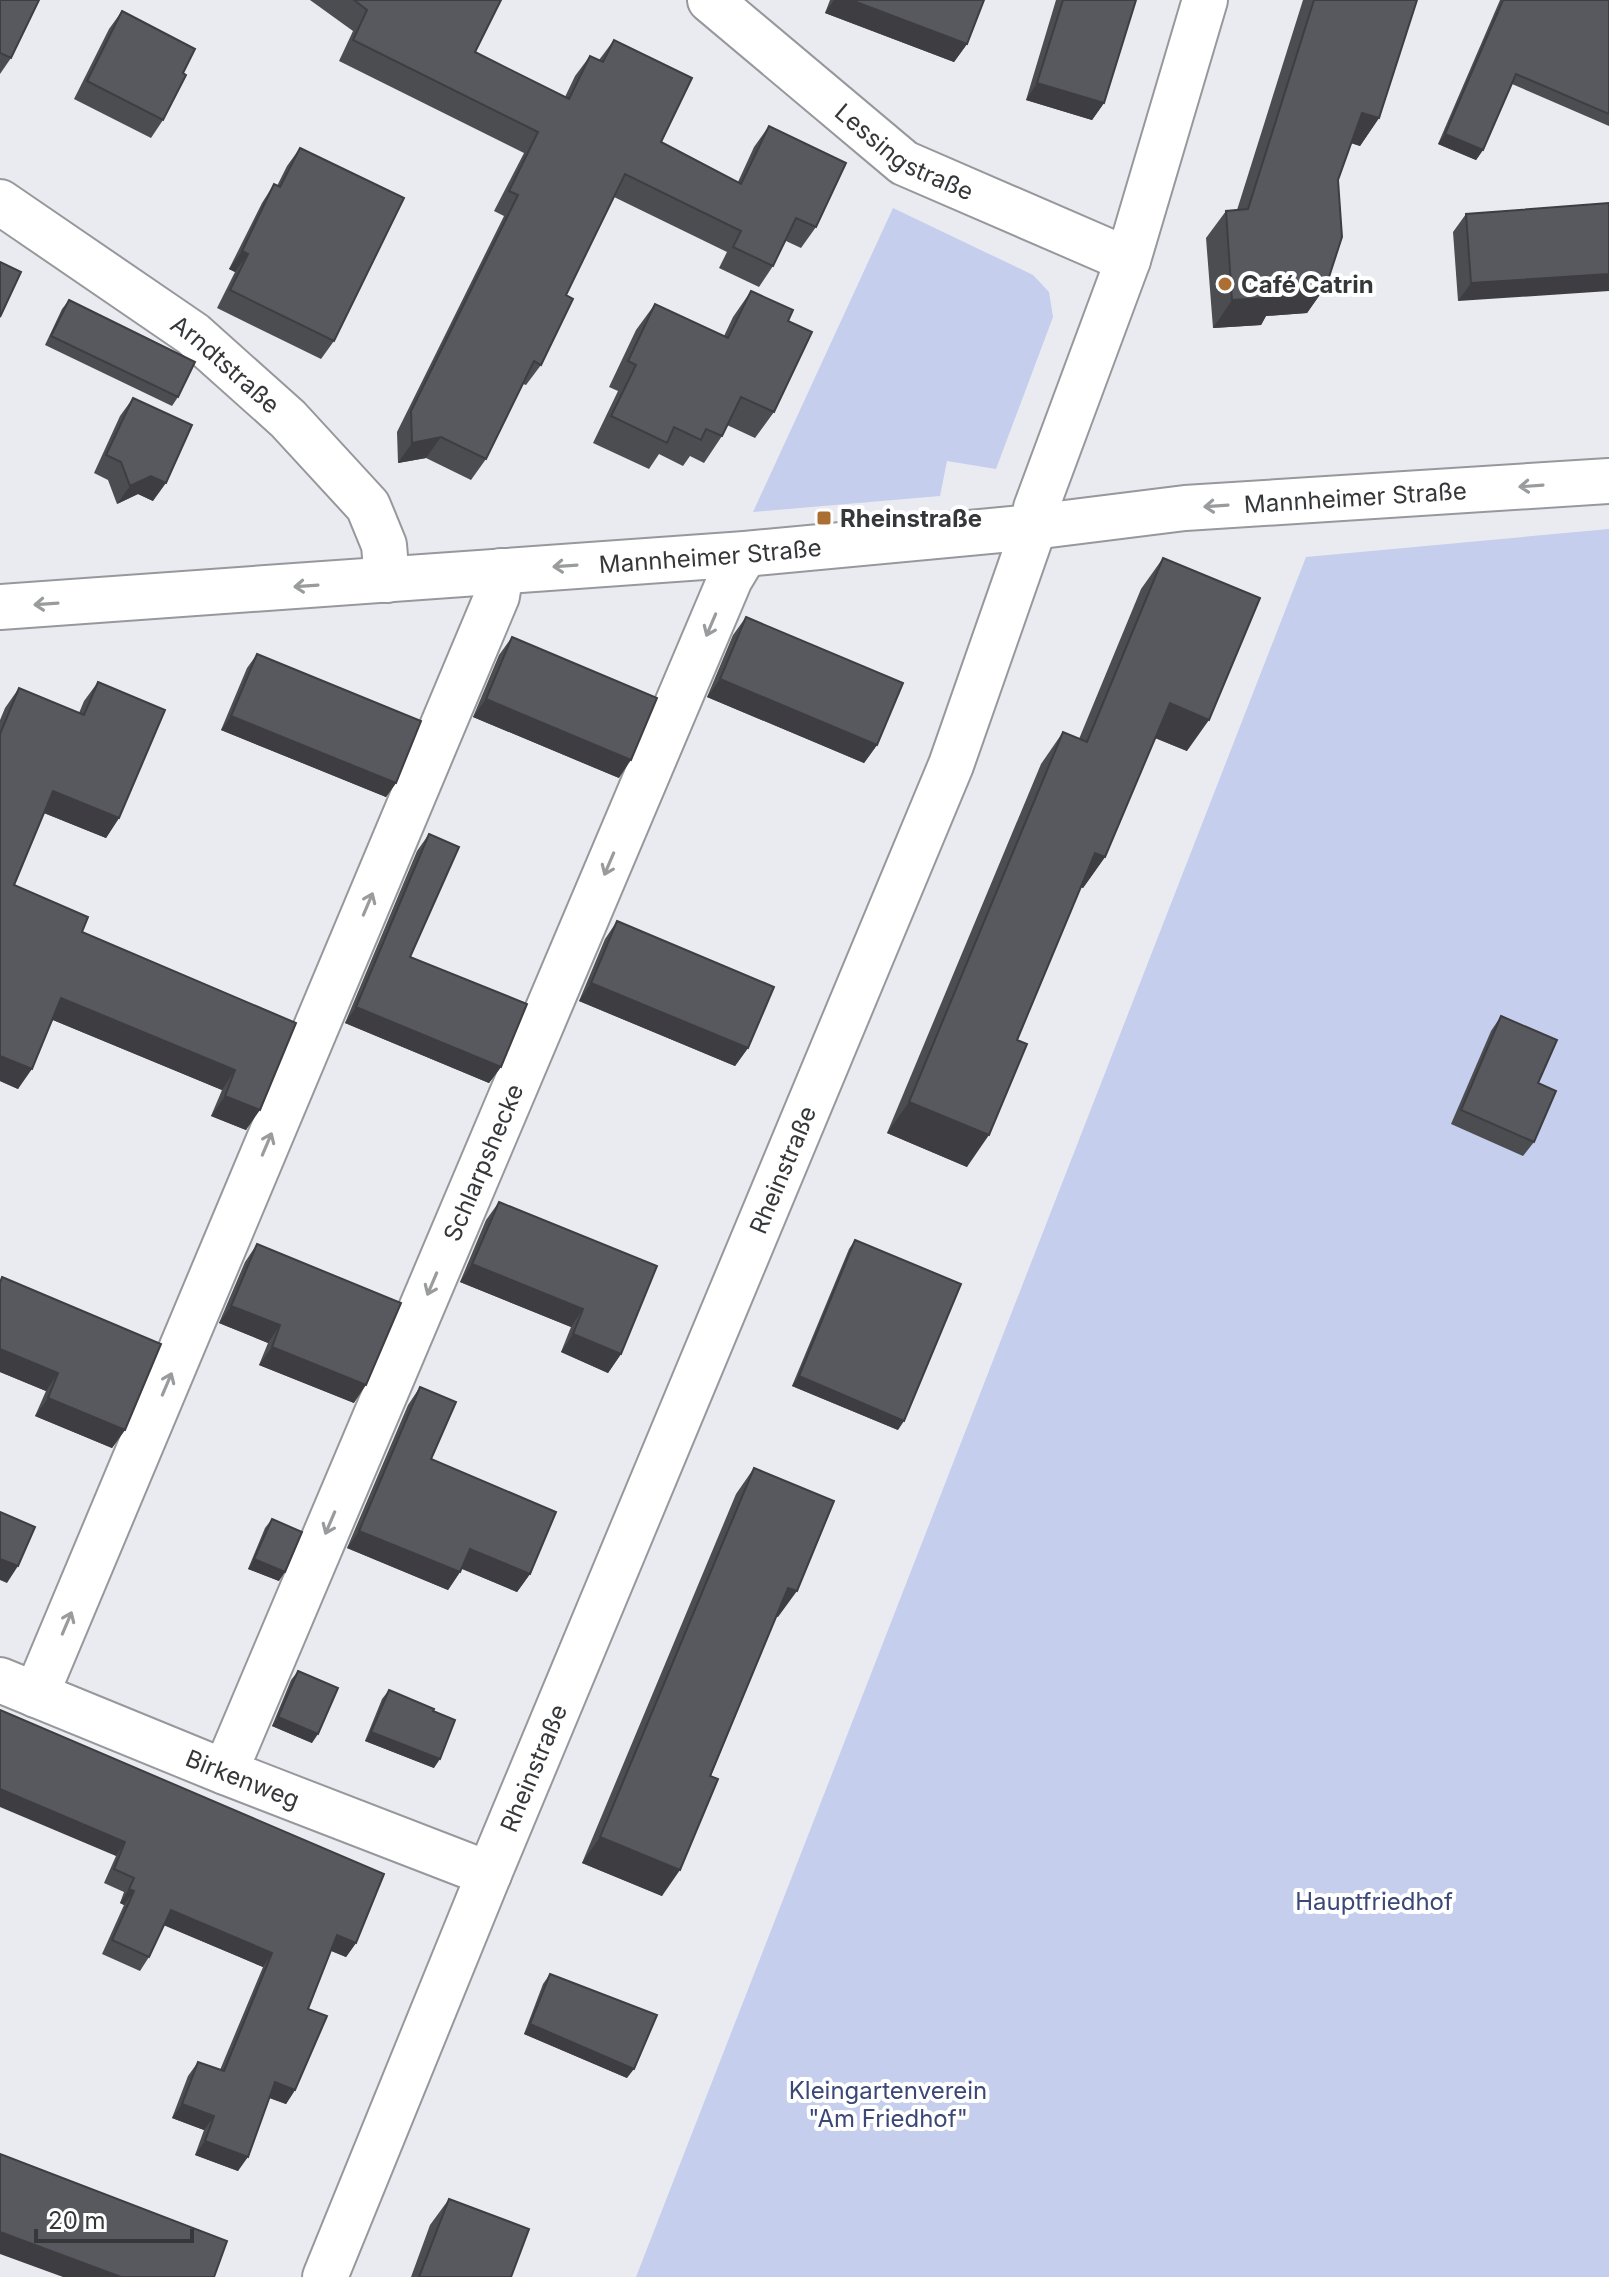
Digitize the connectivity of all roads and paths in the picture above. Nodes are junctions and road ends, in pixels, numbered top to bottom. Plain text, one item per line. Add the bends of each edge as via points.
1 (710, 0) edge
2 (1205, 0) edge
3 (0, 202) edge
4 (1128, 260) junction
5 (1609, 481) edge
6 (1033, 527) junction
7 (745, 554) junction
8 (501, 571) junction
9 (387, 580) junction
10 (0, 607) edge
11 (18, 1688) edge
12 (225, 1772) junction
13 (489, 1874) junction
14 (325, 2277) edge

1 - 4 street, Lessingstraße via 904,163
2 - 4 street, Rheinstraße
3 - 9 street, Arndtstraße via 193,334 288,419 368,506 384,545
4 - 6 street, Rheinstraße
5 -> 6 street, Mannheimer Straße via 1185,508
6 - 7 street, Mannheimer Straße
6 - 13 street, Rheinstraße via 951,765
7 -> 8 street, Mannheimer Straße
7 -> 12 street, Schlarpshecke
8 - 9 street, Mannheimer Straße
11 -> 8 street via 497,596
9 -> 10 street, Mannheimer Straße
11 - 12 street, Birkenweg
12 - 13 street, Birkenweg
13 - 14 street, Rheinstraße

